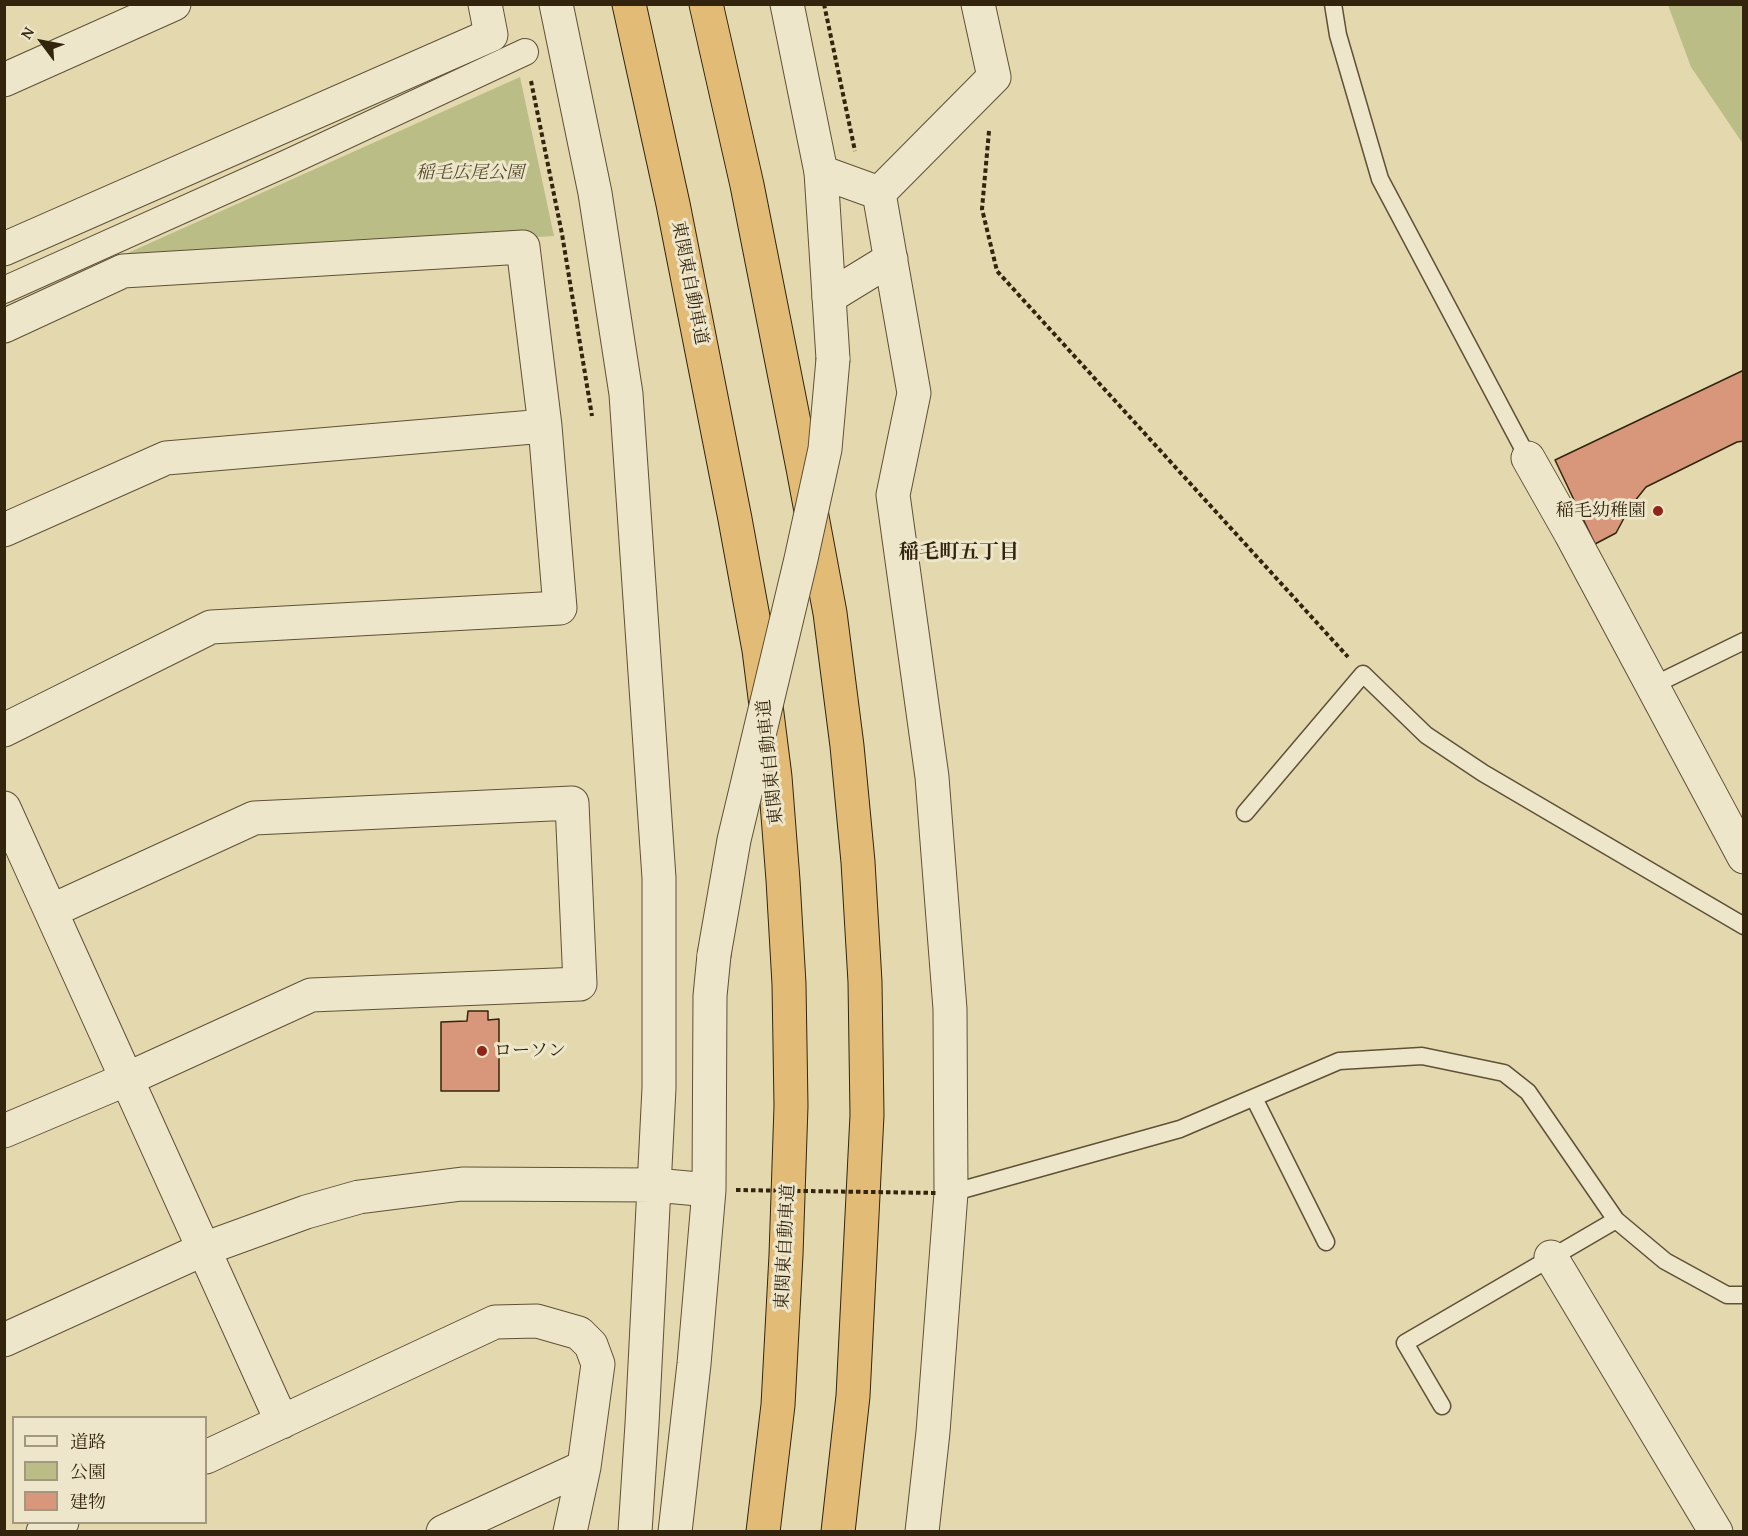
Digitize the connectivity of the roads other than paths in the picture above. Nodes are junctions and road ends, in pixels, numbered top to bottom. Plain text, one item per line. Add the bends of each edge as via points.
1 (174, 4) edge
2 (484, 4) edge
3 (556, 4) edge
4 (629, 4) edge
5 (706, 4) edge
6 (787, 4) edge
7 (978, 4) edge
8 (1333, 4) edge
9 (525, 52) dead end
10 (4, 80) edge
11 (821, 172) junction
12 (879, 193) junction
13 (4, 249) edge
14 (891, 259) junction
15 (4, 290) edge
16 (828, 297) junction
17 (4, 326) edge
18 (545, 426) junction
19 (1528, 458) joint
20 (4, 530) edge
21 (1743, 641) edge
22 (1652, 686) junction
23 (4, 730) edge
24 (4, 808) edge
25 (1245, 813) dead end
26 (1743, 857) edge
27 (51, 911) junction
28 (1743, 926) edge
29 (127, 1079) junction
30 (1254, 1098) junction
31 (4, 1131) edge
32 (654, 1185) junction
33 (722, 1190) junction
34 (945, 1193) junction
35 (1616, 1220) junction
36 (1326, 1242) dead end
37 (204, 1249) junction
38 (1551, 1257) junction
39 (1743, 1294) edge
40 (4, 1341) edge
41 (1442, 1406) dead end
42 (282, 1422) junction
43 (207, 1457) edge
44 (584, 1467) junction
45 (58, 1524) edge
46 (43, 1532) edge
47 (443, 1532) edge
48 (570, 1532) edge
49 (635, 1532) edge
50 (675, 1532) edge
51 (763, 1532) edge
52 (838, 1532) edge
53 (922, 1532) edge
54 (1716, 1532) edge

1 - 10 street
2 - 13 street via 491,35
3 - 32 street via 595,193 626,394 659,878 659,1088
4 - 51 highway, 東関東自動車道 via 735,519 759,650 776,788 789,984 791,1106 778,1405
5 - 52 highway via 747,186 830,613 858,862 867,1115 853,1396
6 - 11 street
7 - 12 street via 994,77
8 - 19 lane via 1338,35 1380,179
9 - 15 street
11 - 12 street
11 - 16 street
12 - 14 street
14 - 16 street
14 - 34 street via 914,393 893,495 932,777 950,1009
16 - 33 street, bridge via 832,359 825,449 734,840 714,955 710,996
17 - 18 street via 123,271 523,247
18 - 20 street via 166,458
18 - 23 street via 560,608 211,627
19 - 22 street
21 - 22 lane
22 - 26 street
24 - 27 street
25 - 28 lane via 1363,674 1426,735 1483,773
27 - 29 street
27 - 29 street via 254,818 572,803 580,984 311,995
29 - 31 street
29 - 37 street
30 - 34 lane via 1180,1129
30 - 35 lane via 1339,1061 1422,1056 1504,1073 1528,1092
30 - 36 lane
32 - 33 street
32 - 37 street via 462,1184 358,1197
32 - 49 street
33 - 50 street via 694,1364
34 - 53 street via 933,1432
35 - 38 lane
35 - 39 lane via 1665,1261 1727,1295
37 - 40 street
37 - 42 street
38 - 41 lane via 1405,1343
38 - 54 street
42 - 43 street
42 - 44 street via 495,1322 537,1321 579,1333 591,1345 598,1364
44 - 47 street
44 - 48 street
45 - 46 street

